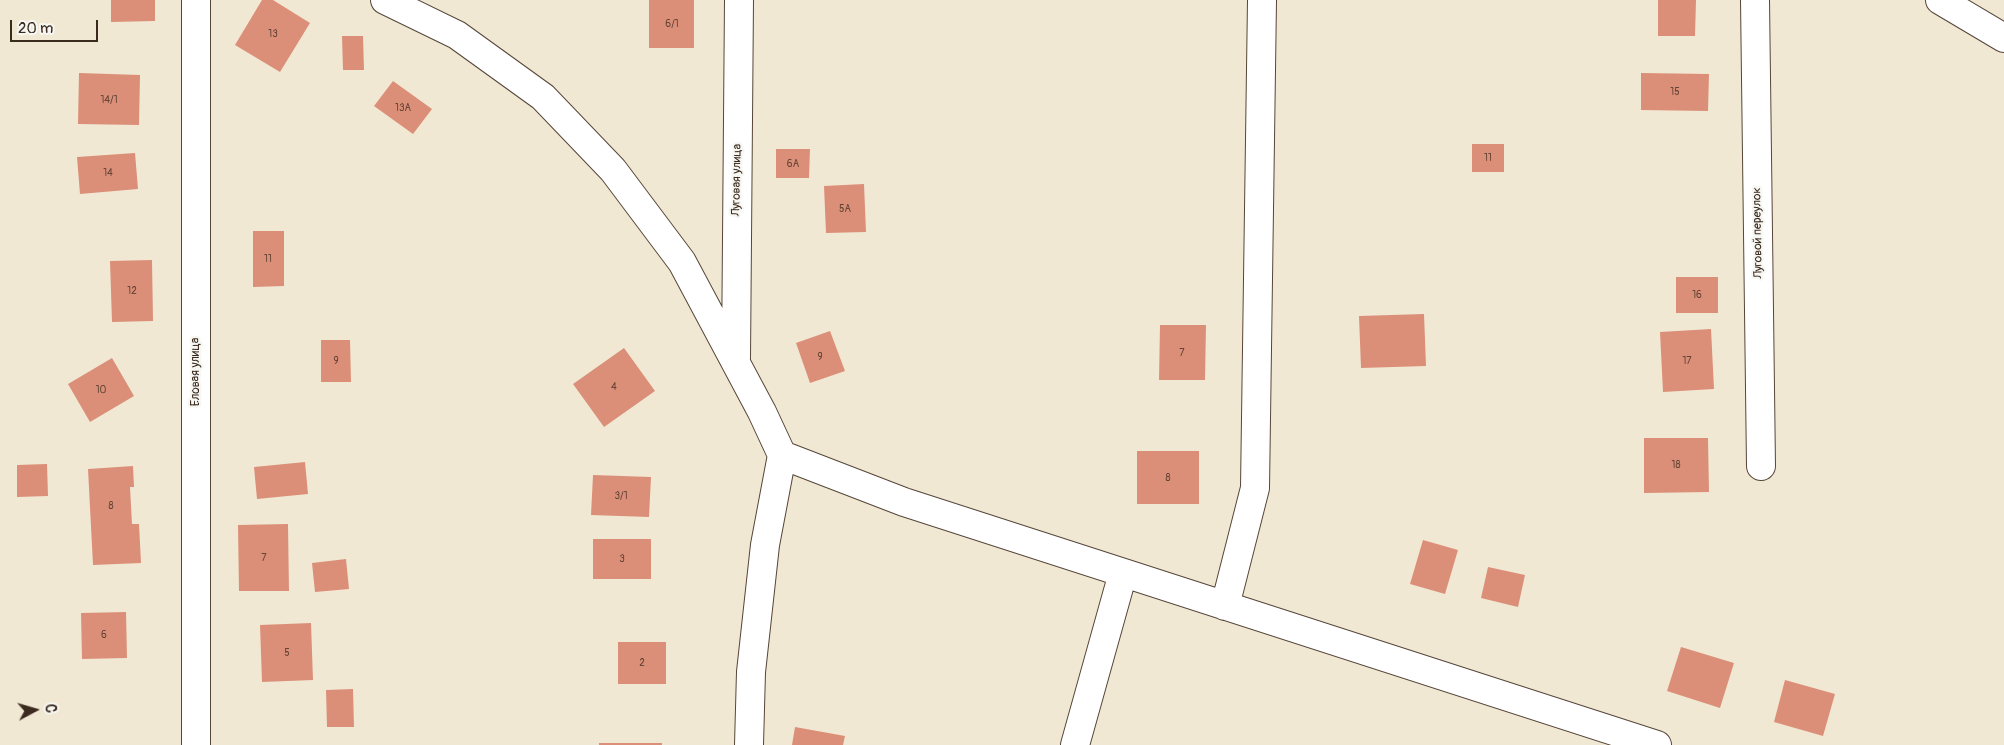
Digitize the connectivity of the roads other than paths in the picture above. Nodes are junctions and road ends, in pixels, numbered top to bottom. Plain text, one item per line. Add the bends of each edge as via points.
1 (196, 0) edge
2 (384, 0) edge
3 (739, 0) edge
4 (1262, 0) edge
5 (1755, 0) edge
6 (1940, 0) edge
7 (2004, 38) edge
8 (736, 360) junction
9 (782, 455) junction
10 (1761, 466) dead end
11 (1123, 573) junction
12 (1225, 606) junction
13 (196, 745) edge
14 (749, 745) edge
15 (1075, 745) edge
16 (1657, 745) edge

1 - 13 street, Еловая улица
2 - 8 street via 457,35 543,97 613,170 682,262
3 - 8 street, Луговая улица
4 - 12 street via 1255,488
5 - 10 street, Луговой переулок
6 - 7 street
8 - 9 street
9 - 11 street via 904,502
9 - 14 street via 765,545 751,672
11 - 12 street
11 - 15 street
12 - 16 street

